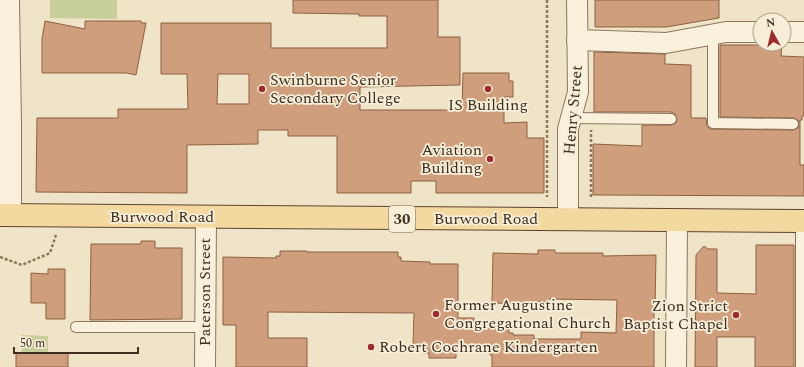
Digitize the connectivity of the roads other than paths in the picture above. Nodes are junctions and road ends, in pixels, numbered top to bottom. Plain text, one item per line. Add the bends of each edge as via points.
1 (8, 0) edge
2 (577, 0) edge
3 (752, 32) edge
4 (792, 32) edge
5 (804, 32) edge
6 (713, 34) junction
7 (577, 40) junction
8 (5, 101) edge
9 (570, 118) junction
10 (671, 119) dead end
11 (793, 124) dead end
12 (5, 215) edge
13 (206, 218) junction
14 (568, 219) junction
15 (677, 220) junction
16 (802, 221) edge
17 (206, 326) junction
18 (76, 327) dead end
19 (205, 367) edge
20 (676, 367) edge
21 (801, 367) edge

1 - 8 street
2 - 7 street, Henry Street
3 - 6 street
4 - 5 street
6 - 7 street via 666,43
6 - 11 lane via 713,123
7 - 9 street, Henry Street via 578,92
8 - 12 street
9 - 10 lane
9 - 14 street, Henry Street
12 - 13 main road, Burwood Road / 30
13 - 14 main road, Burwood Road / 30
13 - 17 street, Paterson Street
14 - 15 main road, Burwood Road / 30
15 - 16 main road, Burwood Road / 30
15 - 20 street
16 - 21 lane
17 - 18 lane
17 - 19 street, Paterson Street

